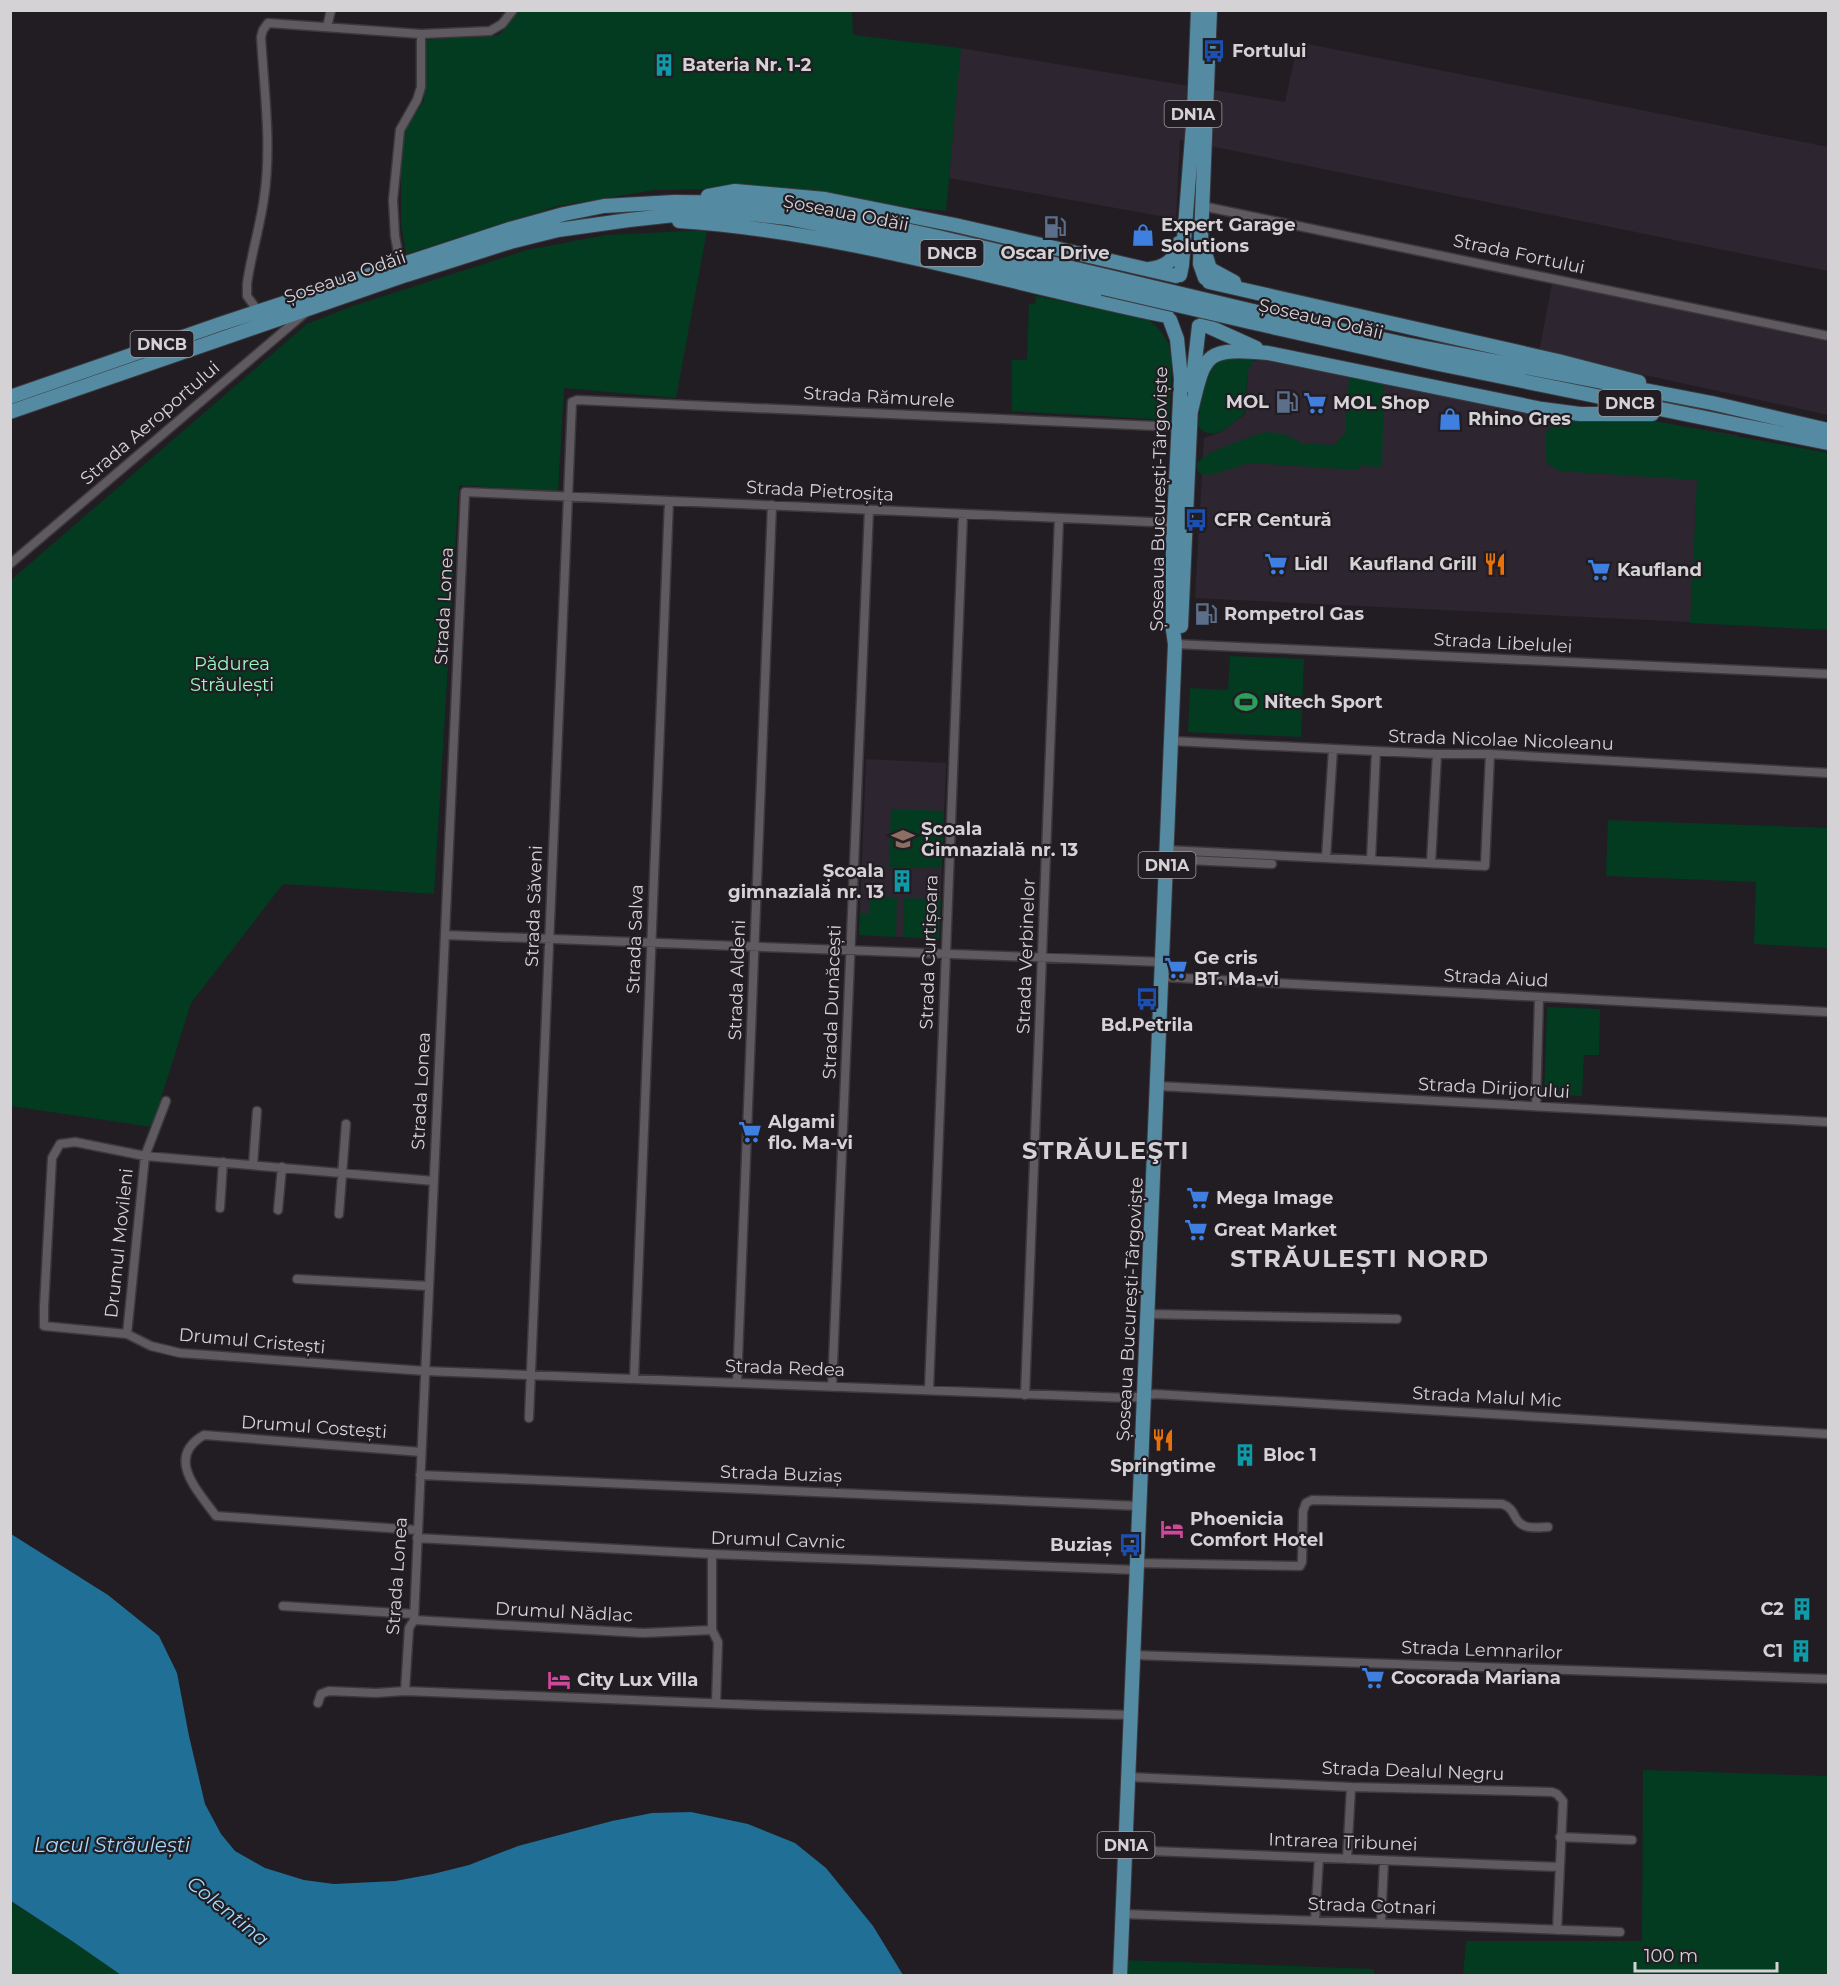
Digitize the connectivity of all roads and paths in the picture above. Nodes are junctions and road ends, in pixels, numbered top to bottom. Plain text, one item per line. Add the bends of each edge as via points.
1 (331, 10) edge
2 (513, 10) edge
3 (1198, 10) edge
4 (1210, 10) edge
5 (327, 27) junction
6 (421, 34) junction
7 (674, 202) junction
8 (1202, 208) junction
9 (1186, 218) junction
10 (647, 219) junction
11 (400, 264) junction
12 (1147, 270) junction
13 (1178, 275) junction
14 (1207, 280) junction
15 (1104, 282) junction
16 (1275, 297) junction
17 (311, 308) junction
18 (258, 311) junction
19 (1252, 316) junction
20 (1168, 318) junction
21 (1201, 325) junction
22 (1828, 336) edge
23 (1268, 353) junction
24 (10, 397) edge
25 (577, 400) joint
26 (1712, 403) junction
27 (10, 412) edge
28 (1190, 415) junction
29 (1710, 418) junction
30 (1179, 427) junction
31 (1828, 429) edge
32 (1828, 443) edge
33 (465, 492) joint
34 (567, 496) junction
35 (669, 501) junction
36 (772, 506) junction
37 (869, 510) junction
38 (963, 514) junction
39 (1059, 518) junction
40 (1174, 523) junction
41 (10, 564) edge
42 (1175, 644) junction
43 (1828, 674) edge
44 (1172, 741) junction
45 (1333, 749) junction
46 (1377, 752) junction
47 (1437, 754) junction
48 (1490, 754) junction
49 (1828, 773) edge
50 (1167, 854) junction
51 (1326, 858) junction
52 (1371, 860) junction
53 (1431, 863) junction
54 (1272, 864) dead end
55 (445, 935) junction
56 (549, 939) junction
57 (652, 942) junction
58 (755, 946) junction
59 (850, 950) junction
60 (946, 953) junction
61 (1042, 957) junction
62 (1163, 962) junction
63 (1162, 977) junction
64 (1539, 997) junction
65 (1828, 1012) edge
66 (1158, 1086) junction
67 (166, 1101) dead end
68 (1536, 1106) junction
69 (257, 1111) dead end
70 (1828, 1122) edge
71 (346, 1124) dead end
72 (145, 1156) junction
73 (223, 1162) junction
74 (253, 1165) junction
75 (282, 1167) junction
76 (342, 1173) junction
77 (434, 1181) junction
78 (220, 1208) dead end
79 (278, 1210) dead end
80 (339, 1214) dead end
81 (297, 1279) dead end
82 (429, 1286) junction
83 (1147, 1314) junction
84 (1397, 1319) dead end
85 (127, 1334) junction
86 (425, 1371) junction
87 (531, 1375) junction
88 (634, 1379) junction
89 (737, 1383) junction
90 (832, 1387) junction
91 (929, 1390) junction
92 (1025, 1395) junction
93 (1144, 1397) junction
94 (529, 1418) dead end
95 (1828, 1434) edge
96 (421, 1452) junction
97 (420, 1475) junction
98 (1140, 1506) junction
99 (216, 1516) joint
100 (1548, 1527) dead end
101 (417, 1534) junction
102 (712, 1554) junction
103 (1138, 1566) junction
104 (283, 1606) dead end
105 (414, 1617) junction
106 (712, 1630) junction
107 (1133, 1655) junction
108 (1828, 1678) edge
109 (405, 1691) junction
110 (318, 1703) dead end
111 (716, 1703) junction
112 (1131, 1715) junction
113 (1129, 1777) junction
114 (1351, 1787) junction
115 (1560, 1837) junction
116 (1632, 1840) dead end
117 (1126, 1850) junction
118 (1319, 1858) junction
119 (1347, 1859) junction
120 (1384, 1861) junction
121 (1559, 1867) junction
122 (1124, 1914) junction
123 (1315, 1920) junction
124 (1381, 1923) junction
125 (1557, 1930) junction
126 (1620, 1932) dead end
127 (1120, 1976) edge

1 - 5 street
2 - 6 street via 490,31
3 - 9 main road, DN1A
4 - 8 main road, DN1A
5 - 6 street
5 - 18 street via 268,23 261,37 267,169 246,284 247,296
6 - 11 street via 421,87 400,130 394,188
7 - 11 main road, Șoseaua Odăii / DNCB via 604,206 564,214
7 - 12 main road via 735,191 825,199
7 - 15 main road, Șoseaua Odăii / DNCB via 760,203 812,210 929,235
8 - 14 main road, DN1A via 1200,264
8 - 16 main road via 1210,269 1229,281
8 - 22 street, Strada Fortului
9 - 12 main road via 1174,257 1168,264
9 - 13 main road, DN1A
10 - 15 main road, Șoseaua Odăii / DNCB via 702,212 787,218
10 - 17 main road, Șoseaua Odăii / DNCB via 538,234
10 - 20 main road via 717,223 820,238
11 - 18 main road, Șoseaua Odăii / DNCB
12 - 13 main road
13 - 14 main road via 1190,273
13 - 20 main road, DN1A via 1162,294
14 - 16 main road
14 - 21 main road, DN1A via 1216,294 1216,308
15 - 19 main road, Șoseaua Odăii / DNCB, bridge
16 - 26 main road via 1558,361
17 - 27 main road, Șoseaua Odăii / DNCB
17 - 41 street, Strada Aeroportului
18 - 24 main road, Șoseaua Odăii / DNCB
19 - 26 main road, Șoseaua Odăii / DNCB
19 - 29 main road, Șoseaua Odăii / DNCB via 1434,363
20 - 21 main road via 1183,327
20 - 30 main road, Șoseaua București-Târgoviște / DN1A via 1177,339 1180,367
21 - 23 main road
21 - 28 main road, Șoseaua București-Târgoviște / DN1A via 1194,357
23 - 28 main road via 1230,350 1214,355 1201,373
23 - 29 main road via 1542,410
25 - 30 street, Strada Rămurele
25 - 34 street, Strada Săveni via 571,405
26 - 31 main road, Șoseaua Odăii / DNCB
28 - 42 main road, Șoseaua București-Târgoviște / DN1A via 1182,604
29 - 32 main road, Șoseaua Odăii / DNCB
30 - 40 main road, Șoseaua București-Târgoviște / DN1A
33 - 34 street, Strada Pietroșița
33 - 55 street, Strada Lonea
34 - 35 street, Strada Pietroșița
34 - 56 street, Strada Săveni
35 - 36 street, Strada Pietroșița
35 - 57 street, Strada Salva
36 - 37 street, Strada Pietroșița
36 - 58 street, Strada Aldeni
37 - 38 street, Strada Pietroșița
37 - 59 street, Strada Dunăcești
38 - 39 street, Strada Pietroșița
38 - 60 street, Strada Curtișoara
39 - 40 street, Strada Pietroșița
39 - 61 street, Strada Verbinelor
40 - 42 main road, Șoseaua București-Târgoviște / DN1A
42 - 43 street, Strada Libelulei
42 - 44 main road, Șoseaua București-Târgoviște / DN1A
44 - 45 street, Strada Nicolae Nicoleanu
44 - 50 main road, Șoseaua București-Târgoviște / DN1A
45 - 46 street, Strada Nicolae Nicoleanu
45 - 51 street
46 - 47 street, Strada Nicolae Nicoleanu
46 - 52 street
47 - 48 street, Strada Nicolae Nicoleanu
47 - 53 street
48 - 49 street, Strada Nicolae Nicoleanu
48 - 53 street via 1485,866
50 - 51 street
50 - 54 street
50 - 62 main road, Șoseaua București-Târgoviște / DN1A
51 - 52 street
52 - 53 street
55 - 56 street
55 - 77 street, Strada Lonea
56 - 57 street
56 - 87 street, Strada Săveni
57 - 58 street
57 - 88 street, Strada Salva
58 - 59 street
58 - 89 street, Strada Aldeni
59 - 60 street
59 - 90 street, Strada Dunăcești
60 - 61 street
60 - 91 street, Strada Curtișoara
61 - 62 street
61 - 92 street, Strada Verbinelor
62 - 63 main road, Șoseaua București-Târgoviște / DN1A
63 - 64 street, Strada Aiud
63 - 66 main road, Șoseaua București-Târgoviște / DN1A
64 - 65 street, Strada Aiud
64 - 68 street
66 - 68 street, Strada Dirijorului
66 - 83 main road, Șoseaua București-Târgoviște / DN1A
67 - 72 street, Drumul Movileni
68 - 70 street, Strada Dirijorului
69 - 74 street
71 - 76 street
72 - 73 street
72 - 85 street, Drumul Movileni
72 - 85 street, Drumul Cristești via 75,1142 60,1144 52,1158 44,1326
73 - 74 street
73 - 78 street
74 - 75 street
75 - 76 street
75 - 79 street
76 - 77 street
76 - 80 street
77 - 82 street, Strada Lonea
81 - 82 street
82 - 86 street, Strada Lonea
83 - 84 street
83 - 93 main road, Șoseaua București-Târgoviște / DN1A
85 - 86 street, Drumul Cristești via 151,1346 180,1353
86 - 87 street, Strada Redea
86 - 96 street, Strada Lonea
87 - 88 street, Strada Redea
87 - 94 street, Strada Săveni
88 - 89 street, Strada Redea
89 - 90 street, Strada Redea
90 - 91 street, Strada Redea
91 - 92 street, Strada Redea
92 - 93 street, Strada Redea
93 - 95 street, Strada Malul Mic via 1155,1394
93 - 98 main road, Șoseaua București-Târgoviște / DN1A
96 - 97 street, Strada Lonea
96 - 99 street, Drumul Costești via 204,1435 187,1451 185,1466
97 - 98 street, Strada Buziaș
97 - 101 street, Strada Lonea
98 - 103 main road, Șoseaua București-Târgoviște / DN1A
99 - 101 street, Drumul Cavnic
100 - 103 street, Drumul Cavnic via 1526,1527 1511,1508 1502,1504 1312,1500 1303,1511 1300,1566
101 - 102 street, Drumul Cavnic
101 - 105 street, Strada Lonea
102 - 103 street, Drumul Cavnic
102 - 106 street
103 - 107 main road, Șoseaua București-Târgoviște / DN1A
104 - 105 street, Drumul Nădlac
105 - 106 street, Drumul Nădlac via 643,1633
105 - 109 street, Strada Lonea via 409,1628
106 - 111 street via 718,1642
107 - 108 street, Strada Lemnarilor
107 - 112 main road, Șoseaua București-Târgoviște / DN1A
109 - 110 street via 328,1690 321,1694
109 - 111 street
111 - 112 street
112 - 113 main road, Șoseaua București-Târgoviște / DN1A
113 - 114 street, Strada Dealul Negru
113 - 117 main road, Șoseaua București-Târgoviște / DN1A
114 - 115 street, Strada Dealul Negru via 1552,1792 1563,1801
114 - 119 street
115 - 116 street
115 - 121 street, Strada Dealul Negru
117 - 118 street, Intrarea Tribunei
117 - 122 main road, Șoseaua București-Târgoviște / DN1A
118 - 119 street, Intrarea Tribunei
118 - 123 street
119 - 120 street, Intrarea Tribunei
120 - 121 street, Intrarea Tribunei
120 - 124 street
121 - 125 street, Strada Dealul Negru
122 - 123 street, Strada Cotnari
122 - 127 main road, Șoseaua București-Târgoviște / DN1A
123 - 124 street, Strada Cotnari
124 - 125 street, Strada Cotnari
125 - 126 street, Strada Cotnari

